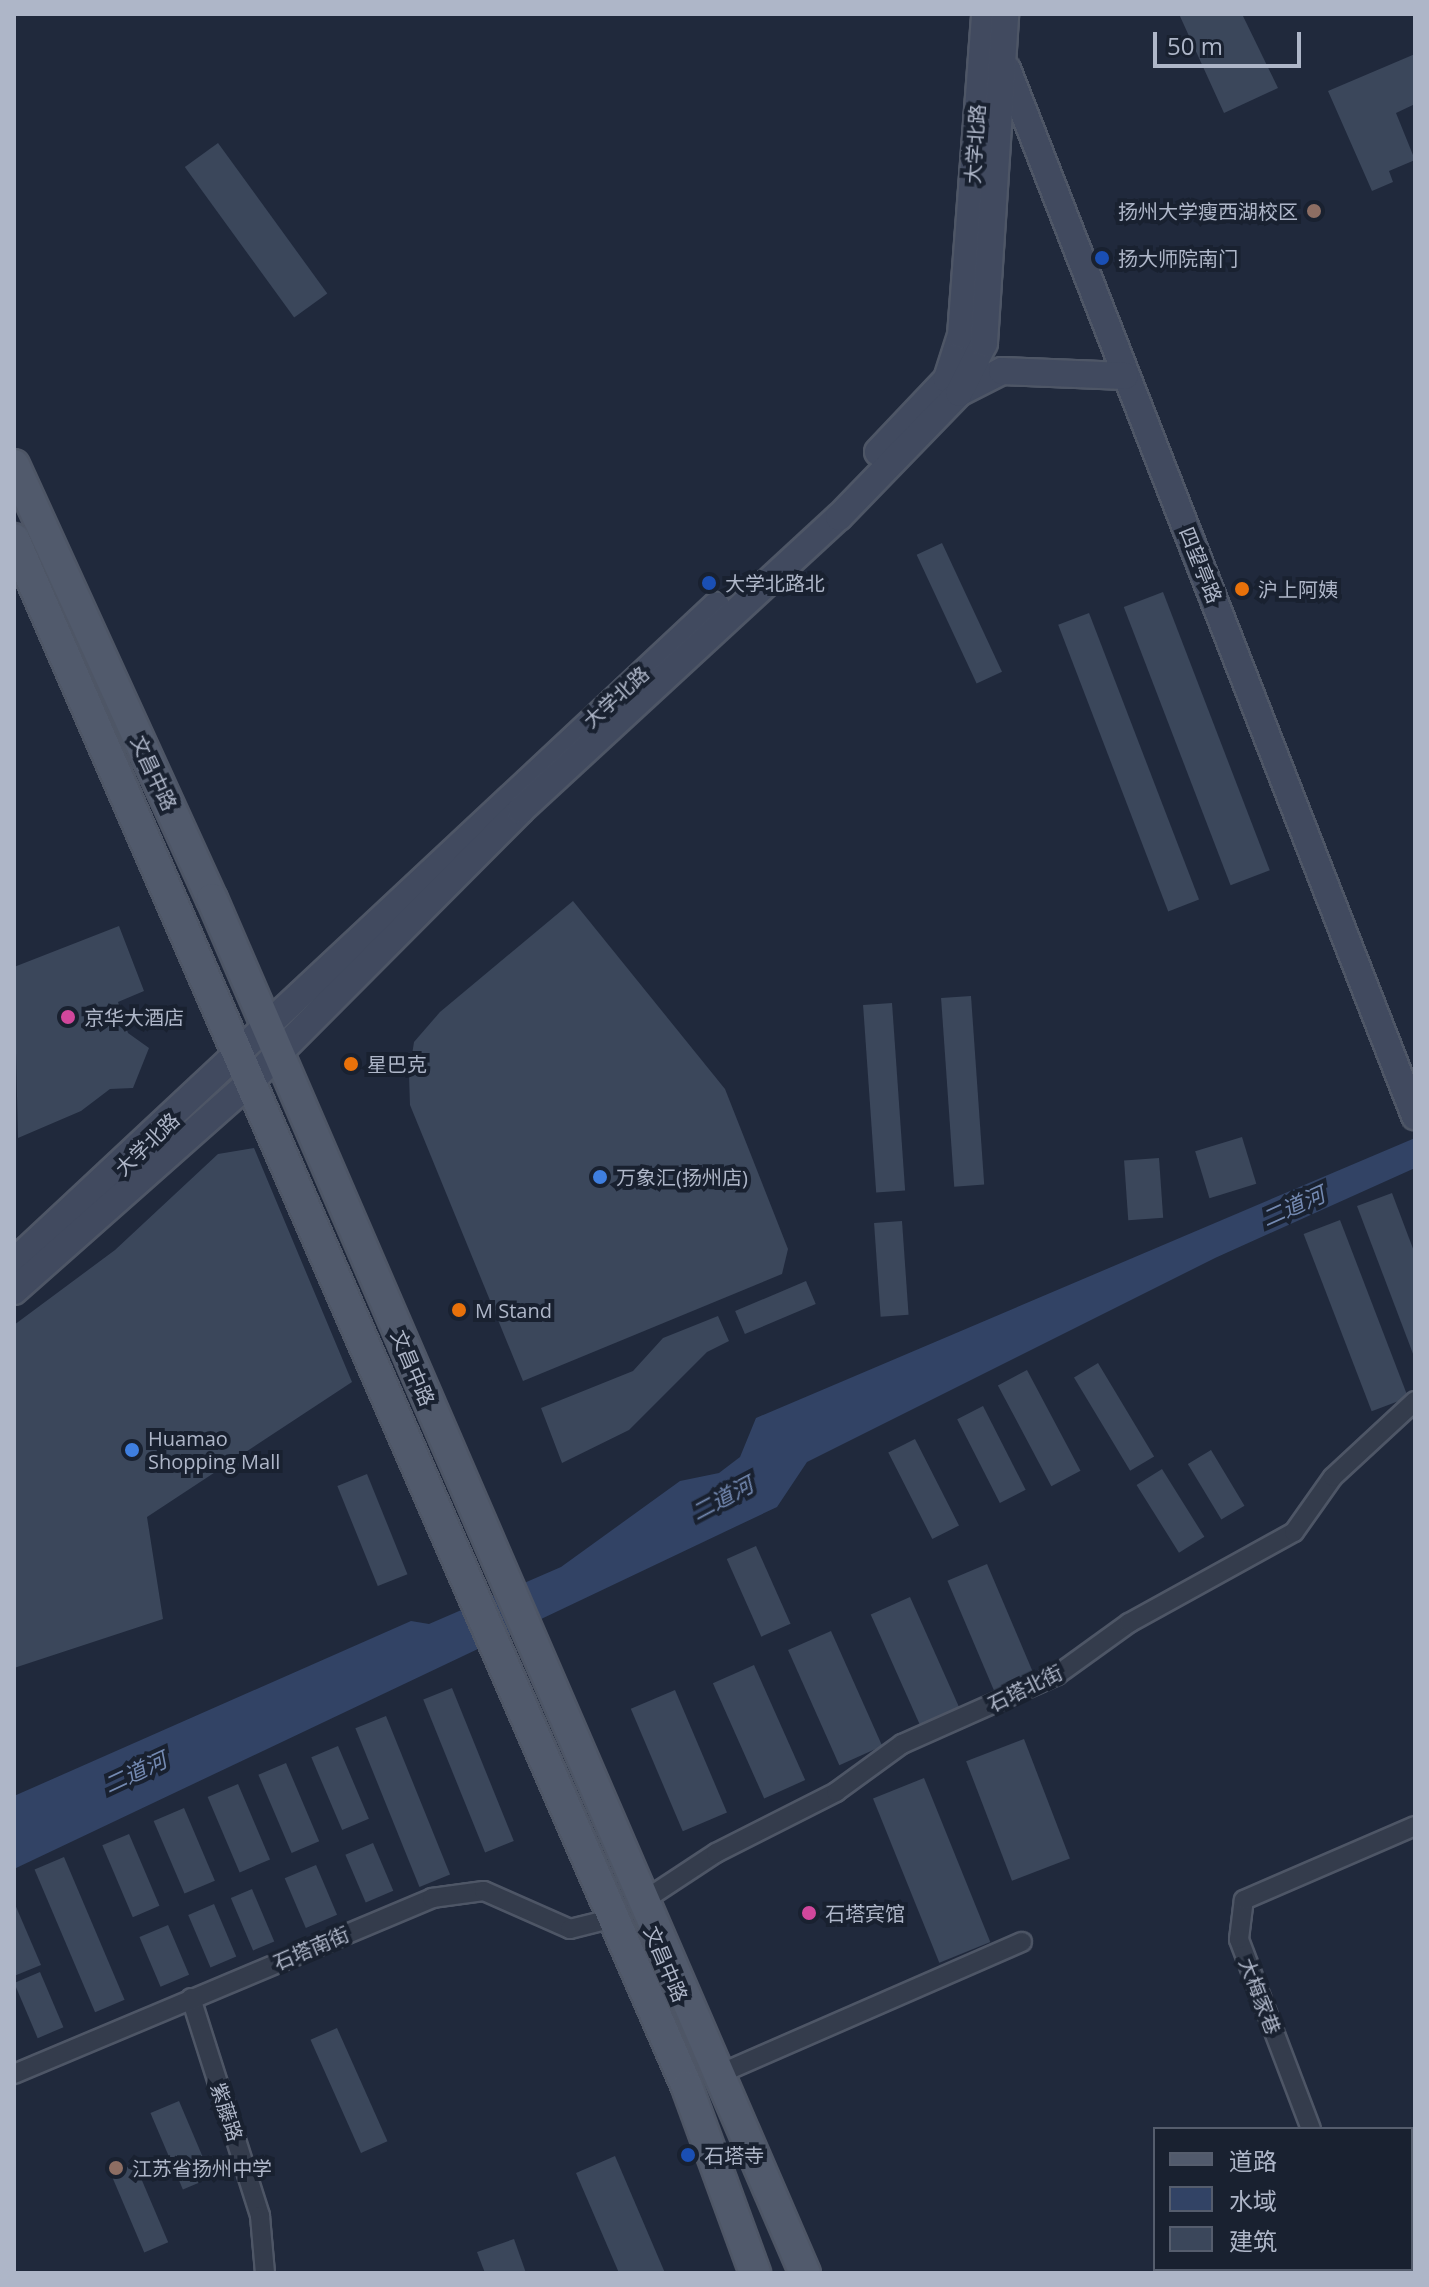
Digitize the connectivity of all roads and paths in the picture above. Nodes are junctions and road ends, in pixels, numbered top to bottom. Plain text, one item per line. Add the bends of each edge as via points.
1 (986, 14) edge
2 (1005, 14) edge
3 (1004, 62) junction
4 (1125, 376) junction
5 (959, 393) junction
6 (14, 465) edge
7 (14, 539) edge
8 (273, 1041) junction
9 (1406, 1064) edge
10 (245, 1068) junction
11 (1414, 1114) edge
12 (14, 1262) edge
13 (14, 1291) edge
14 (1415, 1401) edge
15 (1415, 1826) edge
16 (640, 1903) junction
17 (614, 1918) junction
18 (1022, 1942) dead end
19 (191, 1998) junction
20 (14, 2074) edge
21 (715, 2076) junction
22 (1310, 2127) edge
23 (265, 2273) edge
24 (755, 2273) edge
25 (805, 2273) edge

1 - 3 street, 四望亭路
1 - 8 street, 大学北路 via 961,335 947,379 828,505
2 - 3 street, 大学北路
3 - 4 street, 四望亭路
3 - 5 street, 大学北路 via 984,343
4 - 5 street via 1002,371
4 - 9 street, 四望亭路
5 - 8 street, 大学北路
6 - 8 main road, 文昌中路
7 - 10 main road, 文昌中路
8 - 10 street, 大学北路
8 - 16 main road, 文昌中路
9 - 11 street, 四望亭路
10 - 12 street, 大学北路
10 - 13 street, 大学北路
10 - 17 main road, 文昌中路
14 - 16 street, 石塔北街 via 1333,1477 1294,1532 1129,1623 1057,1675 902,1744 836,1792 716,1853
15 - 22 street, 大梅家巷 via 1244,1900 1239,1939
16 - 21 main road, 文昌中路
17 - 19 street, 石塔南街 via 570,1929 484,1891 432,1898
17 - 24 main road, 文昌中路
18 - 21 street
19 - 20 street, 石塔南街
19 - 23 street, 紫藤路 via 260,2216
21 - 25 main road, 文昌中路

